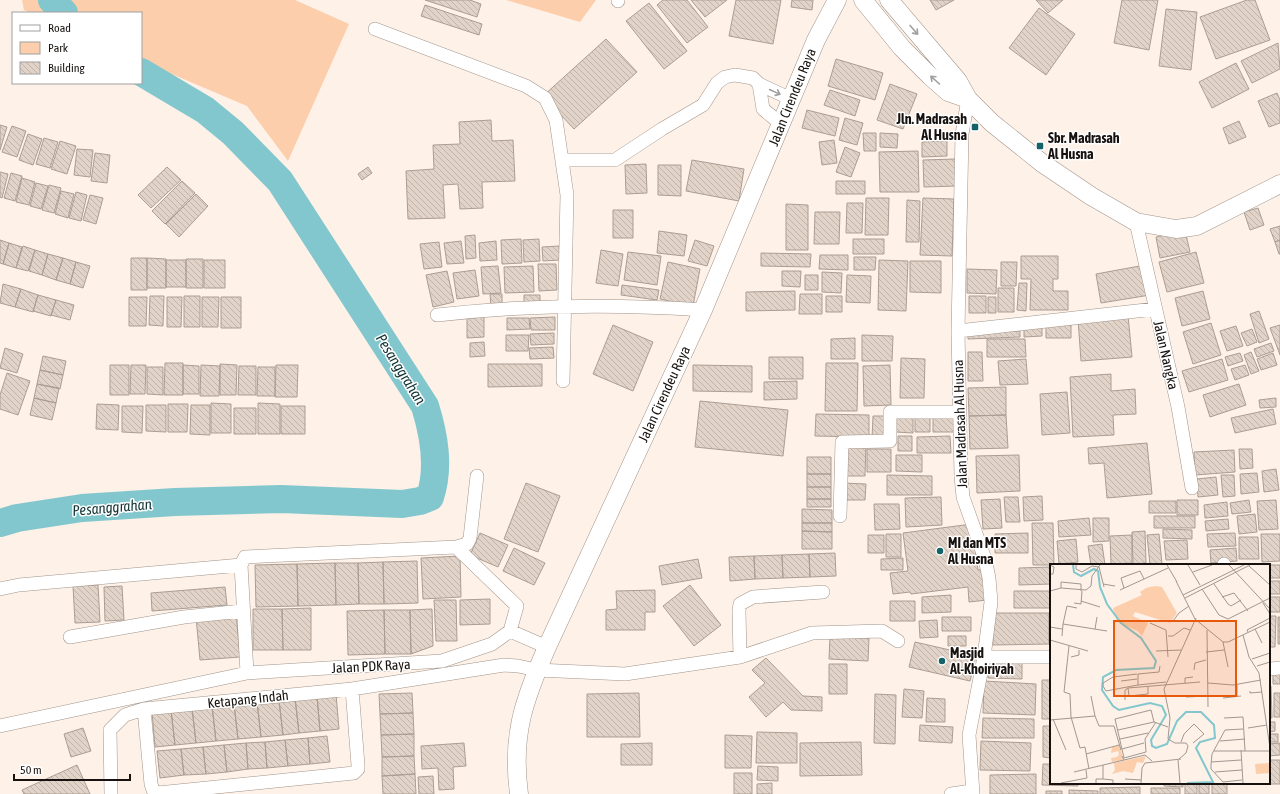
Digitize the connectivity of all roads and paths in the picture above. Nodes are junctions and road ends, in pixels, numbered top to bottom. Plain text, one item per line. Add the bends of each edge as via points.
1 (837, 0) edge
2 (863, 0) edge
3 (889, 0) edge
4 (375, 28) dead end
5 (759, 84) junction
6 (968, 98) junction
7 (792, 99) junction
8 (781, 124) junction
9 (563, 160) junction
10 (1280, 184) edge
11 (1136, 222) junction
12 (564, 307) junction
13 (1155, 309) junction
14 (703, 310) junction
15 (437, 315) dead end
16 (958, 331) junction
17 (563, 381) dead end
18 (958, 412) junction
19 (476, 476) dead end
20 (1192, 488) dead end
21 (840, 516) dead end
22 (456, 548) junction
23 (241, 565) junction
24 (0, 589) edge
25 (823, 592) dead end
26 (242, 611) junction
27 (510, 631) junction
28 (70, 637) dead end
29 (898, 641) dead end
30 (547, 647) junction
31 (740, 656) junction
32 (984, 657) junction
33 (1050, 657) edge
34 (1280, 668) edge
35 (1270, 669) edge
36 (537, 670) junction
37 (248, 673) junction
38 (352, 689) junction
39 (144, 709) junction
40 (0, 726) edge
41 (973, 793) edge
42 (111, 794) edge
43 (519, 794) edge
44 (952, 794) edge

1 - 7 main road, Jalan Cirendeu Raya via 816,40
6 -> 2 main road via 948,92 930,76 902,48
3 -> 6 main road via 958,81
4 - 9 street via 526,86 544,98 556,120
5 -> 7 street
5 - 8 street via 763,109
5 - 9 street via 753,78 744,75 725,77 717,83 703,105 615,160
6 - 11 main road via 992,123 1042,163
6 - 16 street, Jalan Madrasah Al Husna via 962,134
7 - 8 main road, Jalan Cirendeu Raya
8 - 14 main road, Jalan Cirendeu Raya
9 - 12 street via 567,195
10 - 11 main road via 1197,226 1176,229
11 - 13 street, Jalan Nangka
12 - 14 street via 663,307
12 - 15 street via 477,310
12 - 17 street
13 - 16 street
13 - 20 street, Jalan Nangka via 1178,407
14 - 30 main road, Jalan Cirendeu Raya
16 - 18 street, Jalan Madrasah Al Husna
18 - 21 street via 890,412 890,441 842,442
18 - 32 street, Jalan Madrasah Al Husna via 963,497 989,578 991,602
19 - 22 street via 470,538 467,544
22 - 23 street via 245,557
22 - 27 street via 517,606
23 - 24 street via 19,585
23 - 26 street
25 - 31 street via 753,597 740,604
26 - 28 street
26 - 37 street
27 - 30 street
27 - 37 street, Jalan PDK Raya via 492,644 442,661
29 - 31 street, Ketapang Indah via 882,631 812,633
30 - 36 main road, Jalan Cirendeu Raya
31 - 36 street, Ketapang Indah via 625,674
32 - 33 street
32 - 41 street, Jalan Madrasah Al Husna via 969,735
34 - 35 street
36 - 38 street, Ketapang Indah via 504,666
36 - 43 main road, Jalan Cirendeu Raya via 520,719 517,753
37 - 40 street, Jalan PDK Raya
38 - 39 street, Ketapang Indah
38 - 39 street via 358,765 358,770 354,773 158,793 153,790 151,784
39 - 42 street, Ketapang Indah via 124,715 110,730
41 - 44 street, Jalan Madrasah Al Husna

